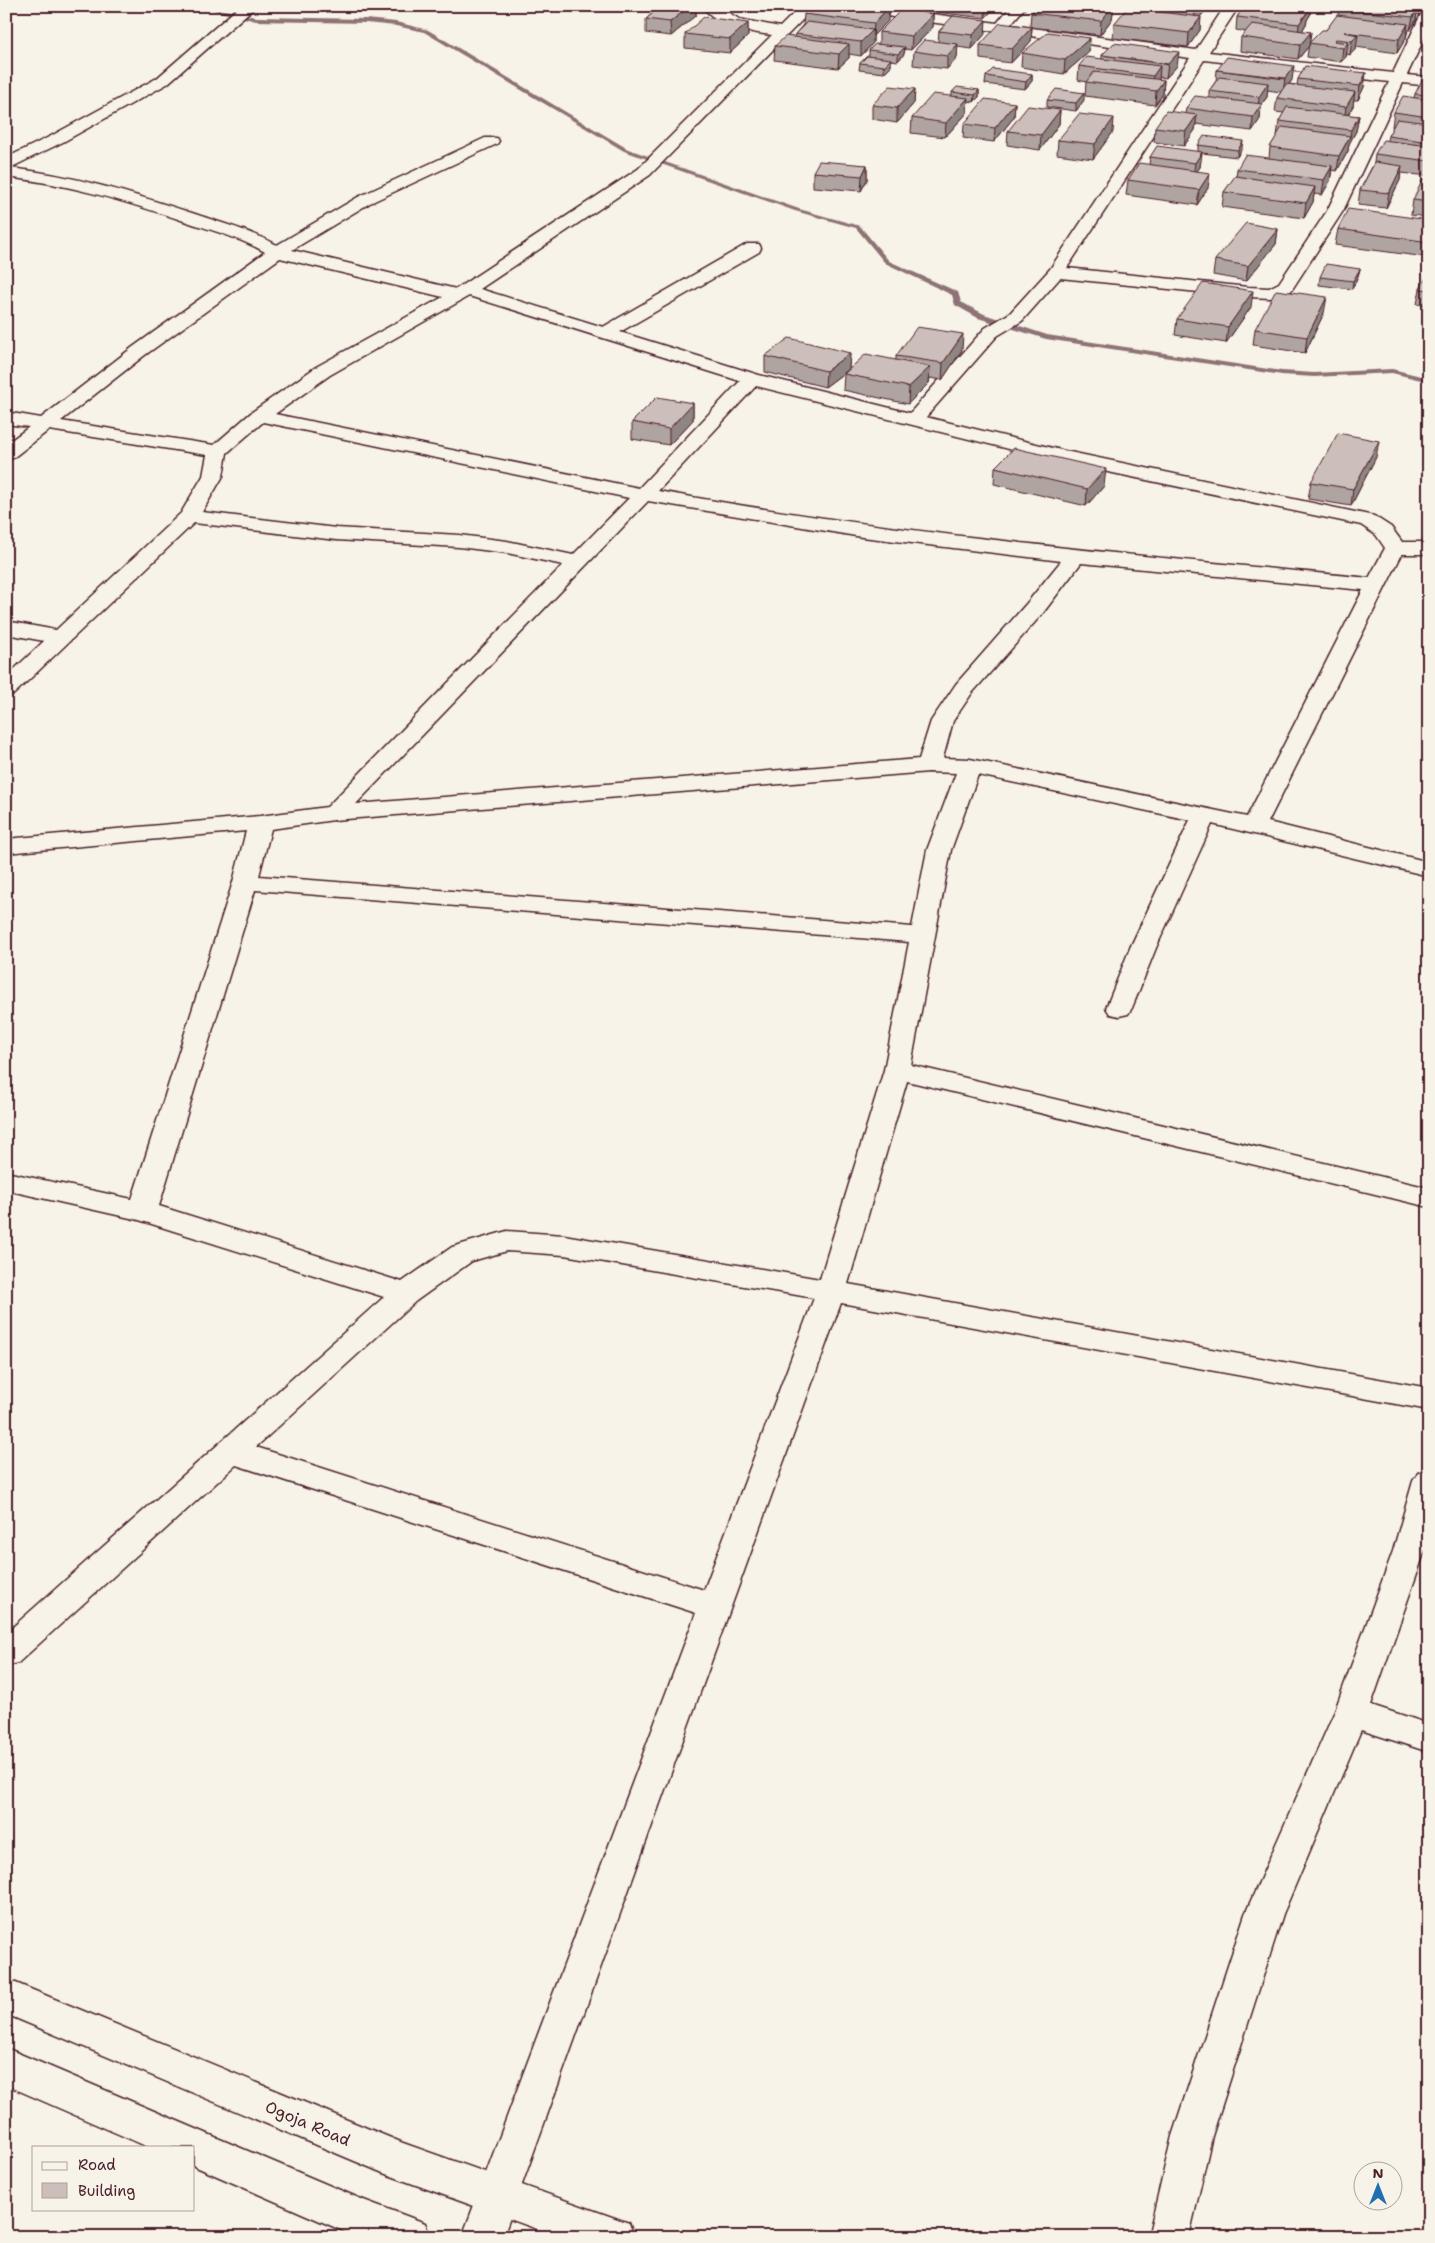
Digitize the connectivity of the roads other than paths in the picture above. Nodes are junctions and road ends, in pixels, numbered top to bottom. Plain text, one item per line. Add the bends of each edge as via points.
1 (709, 6) edge
2 (809, 6) edge
3 (842, 6) edge
4 (1019, 6) edge
5 (1232, 6) edge
6 (247, 9) edge
7 (1429, 12) edge
8 (1000, 28) junction
9 (783, 32) junction
10 (1199, 55) junction
11 (1398, 79) junction
12 (1429, 82) edge
13 (491, 141) dead end
14 (6, 164) edge
15 (6, 172) edge
16 (1335, 211) junction
17 (1354, 214) edge
18 (754, 248) dead end
19 (277, 252) junction
20 (1056, 272) junction
21 (463, 292) junction
22 (605, 333) junction
23 (752, 379) junction
24 (259, 416) junction
25 (6, 418) edge
26 (915, 418) junction
27 (43, 425) junction
28 (218, 451) junction
29 (6, 454) edge
30 (644, 494) junction
31 (189, 516) junction
32 (1395, 548) junction
33 (1429, 548) edge
34 (1076, 556) junction
35 (579, 562) junction
36 (1377, 584) junction
37 (6, 627) edge
38 (62, 638) junction
39 (6, 689) edge
40 (929, 765) junction
41 (970, 766) junction
42 (334, 814) junction
43 (1204, 816) junction
44 (260, 823) junction
45 (1254, 826) junction
46 (6, 846) edge
47 (1429, 869) edge
48 (245, 882) junction
49 (922, 936) junction
50 (1119, 1008) dead end
51 (897, 1070) junction
52 (6, 1181) edge
53 (1429, 1198) edge
54 (143, 1211) junction
55 (831, 1291) junction
56 (406, 1294) junction
57 (1429, 1399) edge
58 (231, 1451) junction
59 (1429, 1481) edge
60 (715, 1606) junction
61 (6, 1653) edge
62 (1351, 1713) junction
63 (1429, 1738) edge
64 (6, 1996) edge
65 (6, 2066) edge
66 (192, 2146) edge
67 (195, 2147) edge
68 (498, 2195) junction
69 (386, 2233) edge
70 (482, 2237) edge
71 (614, 2237) edge
72 (1168, 2237) edge

1 - 9 street via 734,23
2 - 9 street
3 - 8 street
4 - 8 street
5 - 10 street
6 - 14 street via 162,81
7 - 11 street
8 - 10 street
9 - 21 street via 644,172
10 - 11 street
10 - 20 street
11 - 12 street
11 - 16 street
13 - 19 street via 364,200
15 - 19 street via 78,184 262,243
16 - 17 street
16 - 20 street via 1285,287 1271,293
18 - 22 street
19 - 21 street
19 - 27 street
20 - 26 street via 1016,317 991,332
21 - 22 street
21 - 24 street via 323,371
22 - 23 street
23 - 26 street
23 - 30 street
24 - 28 street
24 - 30 street
25 - 27 street
26 - 32 street via 1065,457 1367,520 1382,528
27 - 28 street
27 - 29 street
28 - 31 street via 213,476
30 - 34 street via 791,520
30 - 35 street
31 - 35 street via 336,534 507,547
31 - 38 street
32 - 33 street
32 - 36 street
34 - 36 street
34 - 40 street via 964,689 942,720
35 - 42 street
36 - 45 street
37 - 38 street
38 - 39 street
40 - 41 street
40 - 42 street
41 - 43 street
41 - 49 street via 938,850
42 - 44 street
43 - 45 street
43 - 50 street
44 - 46 street
44 - 48 street
45 - 47 street
48 - 49 street
48 - 54 street
49 - 51 street
51 - 53 street
51 - 55 street
52 - 54 street
54 - 56 street
55 - 56 street via 564,1245 507,1241 462,1254
55 - 57 street
55 - 60 street
56 - 58 street
58 - 60 street
58 - 61 street
59 - 62 street via 1409,1551
60 - 68 street
62 - 63 street
62 - 72 street via 1264,1914 1192,2136
64 - 68 street, Ogoja Road via 397,2160
65 - 66 street
67 - 69 street
68 - 70 street
68 - 71 street, Ogoja Road

